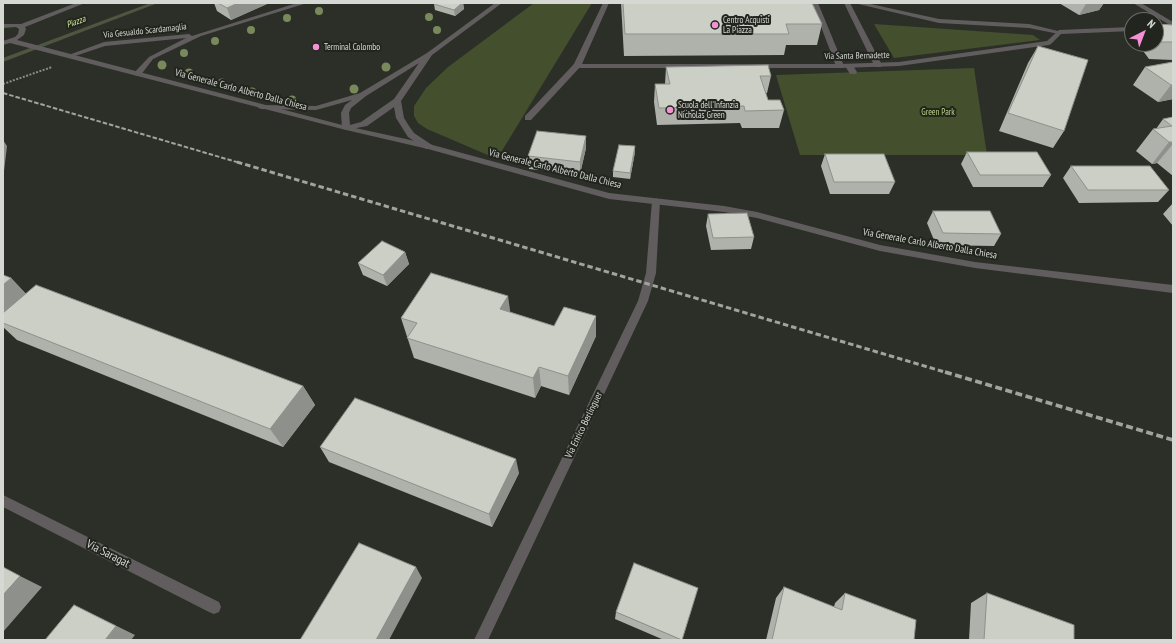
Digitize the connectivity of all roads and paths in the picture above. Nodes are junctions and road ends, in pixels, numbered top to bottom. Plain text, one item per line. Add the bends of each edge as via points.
1 (82, 3) edge
2 (304, 3) edge
3 (499, 3) edge
4 (606, 3) edge
5 (815, 3) edge
6 (847, 3) edge
7 (858, 3) edge
8 (1136, 3) edge
9 (3, 26) edge
10 (21, 26) junction
11 (1173, 26) edge
12 (1124, 29) edge
13 (1058, 32) junction
14 (199, 35) junction
15 (11, 41) junction
16 (3, 43) edge
17 (428, 54) junction
18 (70, 56) junction
19 (78, 58) junction
20 (878, 65) junction
21 (577, 66) junction
22 (840, 66) junction
23 (137, 74) junction
24 (3, 84) edge
25 (363, 94) junction
26 (397, 101) junction
27 (261, 107) junction
28 (528, 118) dead end
29 (346, 128) junction
30 (429, 147) junction
31 (656, 202) junction
32 (1173, 289) edge
33 (3, 501) edge
34 (214, 607) dead end
35 (481, 640) edge

1 - 10 street
2 - 14 street, Via Gesualdo Scardamaglia
3 - 17 street
4 - 21 street
5 - 22 street
6 - 20 street
7 - 13 street via 939,21 1029,26
8 - 11 street
9 - 10 street
10 - 15 street via 21,34
12 - 13 street
13 - 20 street, Via Santa Bernadette via 1049,43
14 - 18 street, Via Gesualdo Scardamaglia via 104,44
14 - 23 street, Via Gesualdo Scardamaglia via 151,58
15 - 16 street
15 - 18 street, Via Generale Carlo Alberto Dalla Chiesa
17 - 25 street
17 - 26 street
18 - 19 street, Via Generale Carlo Alberto Dalla Chiesa
19 - 23 street, Via Generale Carlo Alberto Dalla Chiesa
19 - 24 path
20 - 22 street, Via Santa Bernadette via 851,69
21 - 22 street, Via Santa Bernadette
21 - 28 street
23 - 27 street, Via Generale Carlo Alberto Dalla Chiesa
25 - 27 street via 316,108
25 - 29 street via 348,107 345,113
26 - 29 street via 364,124
26 - 30 street via 400,118 405,126 411,134
27 - 29 street, Via Generale Carlo Alberto Dalla Chiesa
29 - 30 street, Via Generale Carlo Alberto Dalla Chiesa
30 - 31 street, Via Generale Carlo Alberto Dalla Chiesa via 609,196
31 - 32 street, Via Generale Carlo Alberto Dalla Chiesa via 757,215 880,248 975,265
31 - 35 street, Via Enrico Berlinguer via 651,273 643,301
33 - 34 street, Via Saragat

